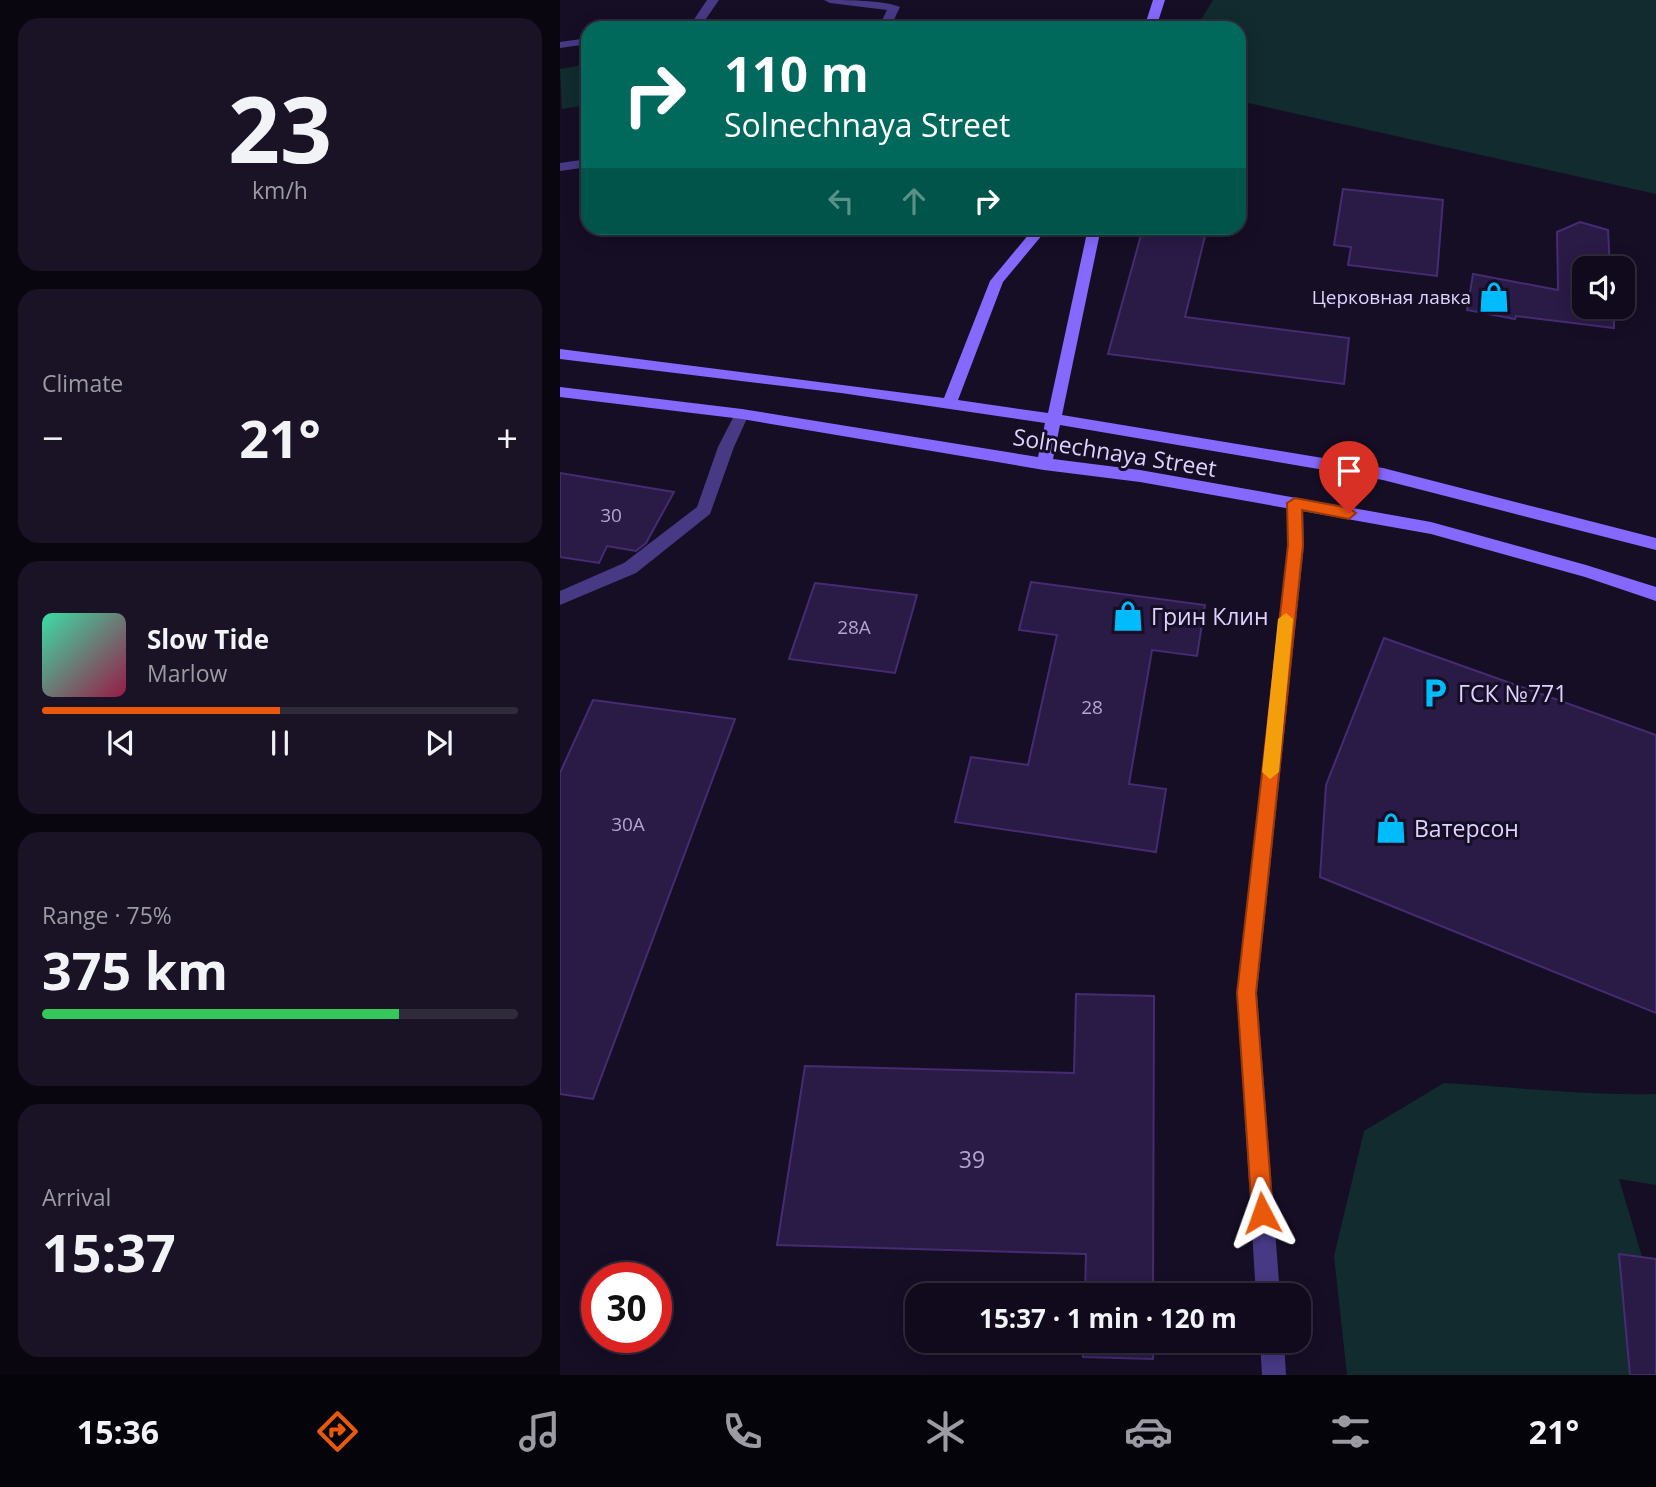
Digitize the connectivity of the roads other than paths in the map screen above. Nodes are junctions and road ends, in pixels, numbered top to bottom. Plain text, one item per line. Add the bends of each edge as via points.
1 (713, 0) edge
2 (830, 0) edge
3 (1158, 0) edge
4 (698, 21) edge
5 (887, 21) edge
6 (1152, 21) edge
7 (581, 42) edge
8 (560, 45) edge
9 (581, 164) edge
10 (560, 167) edge
11 (1035, 235) edge
12 (1094, 235) edge
13 (560, 355) edge
14 (560, 392) edge
15 (949, 404) junction
16 (742, 414) junction
17 (1054, 417) junction
18 (1044, 464) junction
19 (1295, 503) junction
20 (1656, 544) edge
21 (1656, 594) edge
22 (560, 597) edge
23 (1267, 1283) edge
24 (1273, 1353) edge
25 (1274, 1375) edge

1 - 4 street
2 - 5 street via 894,7
3 - 6 main road
7 - 8 street
9 - 10 street
11 - 15 main road via 998,281
12 - 17 main road
13 - 15 main road, Solnechnaya Street
14 - 16 main road, Solnechnaya Street
15 - 17 main road, Solnechnaya Street
16 - 18 main road, Solnechnaya Street
16 - 22 street via 704,510 630,568
17 - 18 main road
17 - 20 main road, Solnechnaya Street via 1383,474
18 - 19 main road, Solnechnaya Street
19 - 21 main road, Solnechnaya Street via 1430,528
19 - 23 street via 1296,545 1247,993
24 - 25 street

